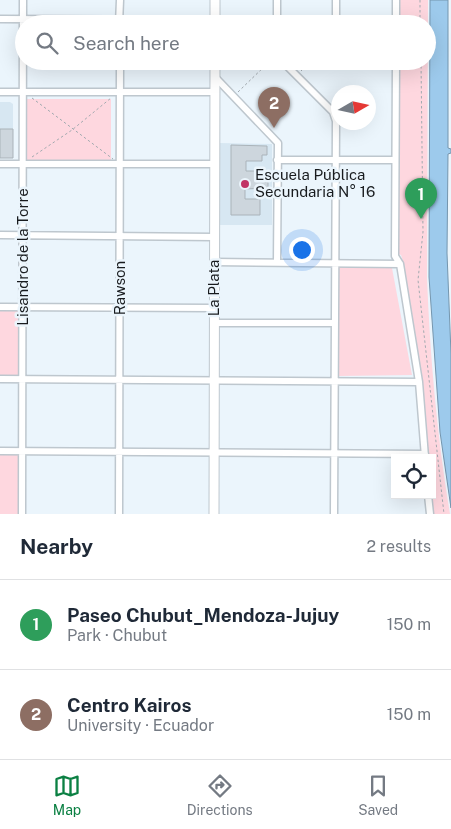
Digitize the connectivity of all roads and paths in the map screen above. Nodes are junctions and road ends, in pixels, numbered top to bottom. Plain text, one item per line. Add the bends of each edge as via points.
1 (24, 0) edge
2 (120, 0) edge
3 (215, 0) edge
4 (277, 0) edge
5 (336, 0) edge
6 (396, 0) edge
7 (420, 0) edge
8 (23, 15) edge
9 (119, 15) edge
10 (214, 15) edge
11 (276, 15) edge
12 (336, 15) edge
13 (396, 15) edge
14 (420, 15) edge
15 (0, 19) edge
16 (15, 19) edge
17 (23, 70) edge
18 (120, 70) edge
19 (215, 70) edge
20 (261, 70) edge
21 (290, 70) edge
22 (302, 70) edge
23 (396, 70) edge
24 (421, 70) edge
25 (296, 76) junction
26 (215, 77) junction
27 (0, 92) edge
28 (23, 92) junction
29 (120, 92) junction
30 (215, 92) junction
31 (234, 97) junction
32 (72, 130) junction
33 (277, 160) junction
34 (336, 160) junction
35 (395, 160) junction
36 (0, 164) edge
37 (23, 164) junction
38 (120, 164) junction
39 (215, 164) junction
40 (0, 235) edge
41 (23, 235) junction
42 (120, 236) junction
43 (214, 237) junction
44 (214, 262) junction
45 (277, 262) junction
46 (335, 263) junction
47 (400, 264) junction
48 (0, 307) edge
49 (24, 307) junction
50 (120, 308) junction
51 (214, 308) junction
52 (214, 322) junction
53 (335, 323) junction
54 (0, 379) edge
55 (23, 379) junction
56 (214, 379) junction
57 (119, 380) junction
58 (335, 381) junction
59 (419, 382) junction
60 (0, 452) edge
61 (23, 452) junction
62 (119, 452) junction
63 (214, 452) junction
64 (335, 453) junction
65 (425, 454) edge
66 (391, 455) edge
67 (428, 499) edge
68 (22, 514) edge
69 (119, 514) edge
70 (214, 514) edge
71 (334, 514) edge
72 (430, 514) edge
73 (444, 514) edge

1 - 8 street, Lisandro de la Torre
2 - 9 street
3 - 10 street
4 - 11 street
5 - 12 street
6 - 13 street
7 - 14 path
15 - 16 street
17 - 28 street, Lisandro de la Torre
18 - 29 street, Rawson
19 - 26 street, La Plata
20 - 31 path
21 - 25 street
22 - 25 path
23 - 35 street
24 - 73 path via 423,232 418,280
25 - 34 street via 335,115
26 - 30 street, La Plata
26 - 31 street
27 - 28 street
28 - 29 street
28 - 32 path
28 - 37 street, Lisandro de la Torre
29 - 30 street
29 - 32 path
29 - 38 street, Rawson
30 - 39 street, La Plata
31 - 33 street via 276,140
32 - 37 path
32 - 38 path
33 - 34 street
33 - 45 street
34 - 35 street
34 - 46 street
35 - 47 street via 395,256
36 - 37 street
37 - 38 street
37 - 41 street, Lisandro de la Torre
38 - 39 street
38 - 42 street, Rawson
39 - 43 street, La Plata
40 - 41 street
41 - 42 street
41 - 49 street, Lisandro de la Torre
42 - 43 street
42 - 50 street, Rawson
43 - 44 street, La Plata
44 - 45 street
44 - 51 street, La Plata
45 - 46 street
46 - 47 street
46 - 53 street
47 - 59 street
48 - 49 street
49 - 50 street
49 - 55 street, Lisandro de la Torre
50 - 51 street
50 - 57 street, Rawson
51 - 52 street, La Plata
52 - 53 street
52 - 56 street, La Plata
53 - 58 street
54 - 55 street
55 - 57 street
55 - 61 street, Lisandro de la Torre
56 - 57 street
56 - 58 street
56 - 63 street, La Plata
57 - 62 street, Rawson
58 - 59 street
58 - 64 street
59 - 65 street
60 - 61 street
61 - 62 street
61 - 68 street, Lisandro de la Torre
62 - 63 street
62 - 69 street, Rawson
63 - 64 street
63 - 70 street, La Plata
64 - 66 street
64 - 71 street
67 - 72 street

